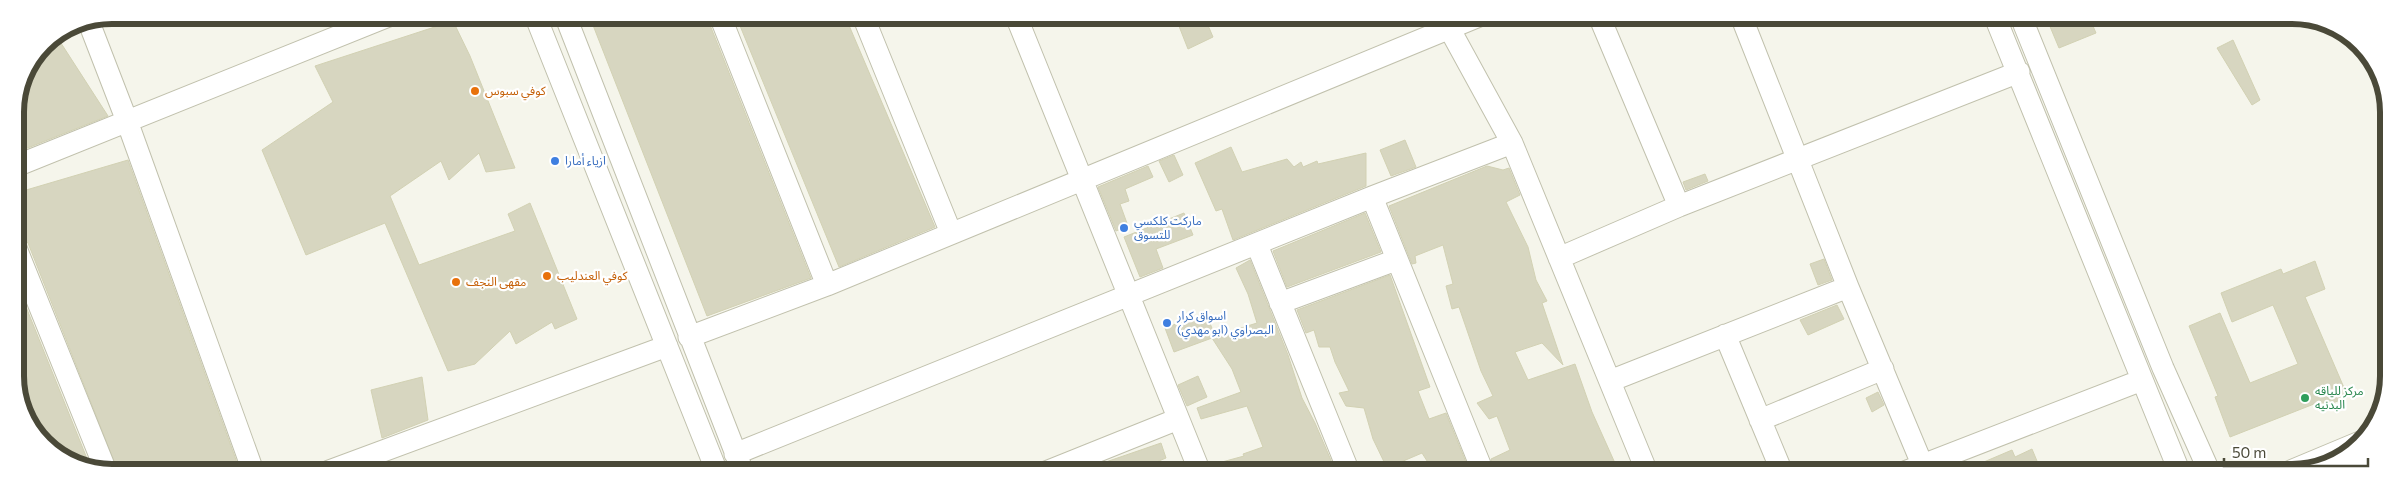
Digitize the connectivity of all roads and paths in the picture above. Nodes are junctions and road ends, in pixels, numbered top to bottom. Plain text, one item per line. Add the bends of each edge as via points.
1 (369, 24) edge
2 (538, 24) edge
3 (568, 24) edge
4 (723, 24) edge
5 (866, 24) edge
6 (1019, 24) edge
7 (1440, 24) edge
8 (1446, 24) edge
9 (1602, 24) edge
10 (1744, 24) edge
11 (1998, 24) edge
12 (2024, 24) edge
13 (90, 26) edge
14 (2019, 72) junction
15 (127, 121) junction
16 (1512, 143) junction
17 (1798, 159) junction
18 (24, 163) edge
19 (1081, 179) junction
20 (1372, 197) junction
21 (1679, 206) junction
22 (951, 233) junction
23 (1257, 245) junction
24 (1559, 258) junction
25 (1396, 260) junction
26 (24, 268) edge
27 (827, 285) junction
28 (1848, 287) junction
29 (1128, 296) junction
30 (1280, 303) junction
31 (1725, 335) junction
32 (689, 337) junction
33 (667, 346) junction
34 (1883, 369) junction
35 (2142, 380) junction
36 (1610, 381) junction
37 (1178, 419) junction
38 (1760, 420) junction
39 (2336, 452) edge
40 (2314, 461) edge
41 (103, 463) edge
42 (739, 463) edge
43 (251, 464) edge
44 (376, 464) edge
45 (714, 464) edge
46 (1067, 464) edge
47 (1197, 464) edge
48 (1346, 464) edge
49 (1480, 464) edge
50 (1644, 464) edge
51 (1779, 464) edge
52 (1922, 464) joint
53 (2176, 464) edge
54 (2205, 464) edge

1 - 15 street
2 - 33 street
3 - 32 street
4 - 27 street
5 - 22 street
6 - 19 street
7 - 19 street
8 - 16 street
9 - 21 street
10 - 17 street
11 - 14 street
12 - 54 street
13 - 15 street
14 - 17 street
14 - 35 street
15 - 18 street
15 - 43 street
16 - 20 street
16 - 24 street
17 - 21 street
17 - 28 street
19 - 22 street
19 - 29 street
20 - 23 street
20 - 25 street
21 - 24 street
22 - 27 street
23 - 29 street
23 - 30 street
24 - 36 street
25 - 30 street
25 - 49 street
26 - 41 street
27 - 32 street
28 - 31 street
28 - 34 street
29 - 37 street
29 - 42 street
30 - 48 street
31 - 36 street
31 - 38 street
32 - 42 street
33 - 44 street
33 - 45 street
34 - 38 street
34 - 52 street
35 - 52 street
35 - 53 street
36 - 50 street
37 - 46 street
37 - 47 street
38 - 51 street
39 - 40 street

